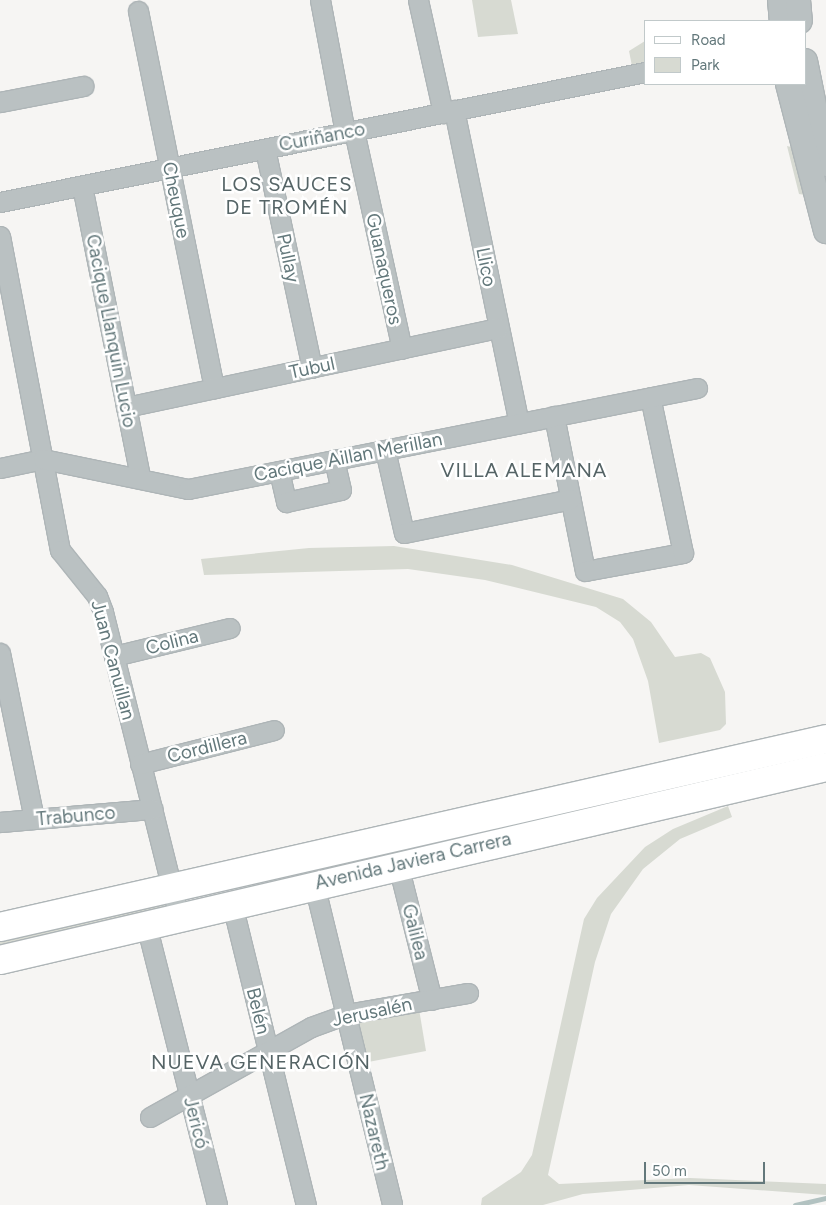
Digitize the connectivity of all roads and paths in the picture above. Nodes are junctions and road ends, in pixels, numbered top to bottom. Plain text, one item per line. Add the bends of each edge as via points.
1 (320, 0) edge
2 (418, 0) edge
3 (780, 0) edge
4 (798, 0) edge
5 (138, 12) dead end
6 (782, 20) edge
7 (800, 20) edge
8 (806, 66) edge
9 (644, 72) edge
10 (788, 85) edge
11 (83, 86) dead end
12 (0, 102) edge
13 (449, 111) junction
14 (350, 131) junction
15 (265, 149) junction
16 (826, 164) edge
17 (170, 168) junction
18 (82, 186) junction
19 (0, 202) edge
20 (823, 213) edge
21 (0, 236) edge
22 (498, 328) junction
23 (402, 349) junction
24 (312, 368) junction
25 (214, 388) junction
26 (697, 388) dead end
27 (650, 397) junction
28 (126, 407) junction
29 (554, 416) junction
30 (519, 423) junction
31 (385, 450) junction
32 (43, 459) junction
33 (334, 460) junction
34 (0, 468) edge
35 (279, 471) junction
36 (140, 477) junction
37 (571, 499) junction
38 (230, 628) dead end
39 (0, 653) edge
40 (114, 656) junction
41 (274, 730) dead end
42 (826, 739) edge
43 (140, 764) junction
44 (826, 767) edge
45 (152, 809) junction
46 (34, 819) junction
47 (0, 822) edge
48 (398, 865) junction
49 (314, 884) junction
50 (172, 888) junction
51 (232, 904) junction
52 (179, 916) junction
53 (146, 924) junction
54 (0, 927) edge
55 (0, 960) edge
56 (468, 993) dead end
57 (432, 1000) junction
58 (346, 1014) junction
59 (268, 1051) junction
60 (189, 1095) junction
61 (150, 1117) dead end
62 (217, 1205) edge
63 (306, 1205) edge
64 (392, 1205) edge

1 - 14 street, Guanaqueros
2 - 13 street, Llico
3 - 6 street
4 - 7 street
5 - 17 street, Cheuque
8 - 16 street
9 - 13 street, Curiñanco
10 - 20 street
11 - 12 street
13 - 14 street, Curiñanco
13 - 22 street, Llico
14 - 15 street, Curiñanco
14 - 23 street, Guanaqueros
15 - 17 street, Curiñanco
15 - 24 street, Pullay
17 - 18 street, Curiñanco
17 - 25 street, Cheuque
18 - 19 street, Curiñanco
18 - 28 street, Cacique Llanquin Lucio
21 - 32 street, Juan Canuillan
22 - 23 street, Tubul
22 - 30 street, Llico
23 - 24 street, Tubul
24 - 25 street, Tubul
25 - 28 street, Tubul
26 - 27 street, Cacique Aillan Merillan
27 - 29 street, Cacique Aillan Merillan
27 - 37 street via 682,553 586,571
28 - 36 street, Cacique Llanquin Lucio
29 - 30 street, Cacique Aillan Merillan
29 - 37 street
30 - 31 street, Cacique Aillan Merillan
31 - 33 street, Cacique Aillan Merillan
31 - 37 street via 404,533
32 - 34 street, Cacique Aillan Merillan
32 - 36 street, Cacique Aillan Merillan
32 - 40 street, Juan Canuillan via 60,550 97,596
33 - 35 street, Cacique Aillan Merillan
33 - 35 street via 341,490 286,502
35 - 36 street, Cacique Aillan Merillan via 188,489
38 - 40 street, Colina
39 - 46 street
40 - 43 street, Juan Canuillan
41 - 43 street, Cordillera
42 - 50 main road, Avenida Javiera Carrera
43 - 45 street, Juan Canuillan
44 - 48 main road, Avenida Javiera Carrera
45 - 46 street, Trabunco
45 - 50 street, Juan Canuillan
46 - 47 street, Trabunco
48 - 49 main road, Avenida Javiera Carrera
48 - 57 street, Galilea
49 - 51 main road, Avenida Javiera Carrera
49 - 58 street, Nazareth
50 - 52 street, Juan Canuillan
50 - 54 main road, Avenida Javiera Carrera
51 - 52 main road, Avenida Javiera Carrera
51 - 59 street, Belén
52 - 53 main road, Avenida Javiera Carrera
53 - 55 main road, Avenida Javiera Carrera
53 - 60 street, Jericó
56 - 57 street, Jerusalén
57 - 58 street, Jerusalén
58 - 59 street, Jerusalén
58 - 64 street, Nazareth
59 - 60 street, Jerusalén
59 - 63 street, Belén
60 - 61 street, Jerusalén
60 - 62 street, Jericó

